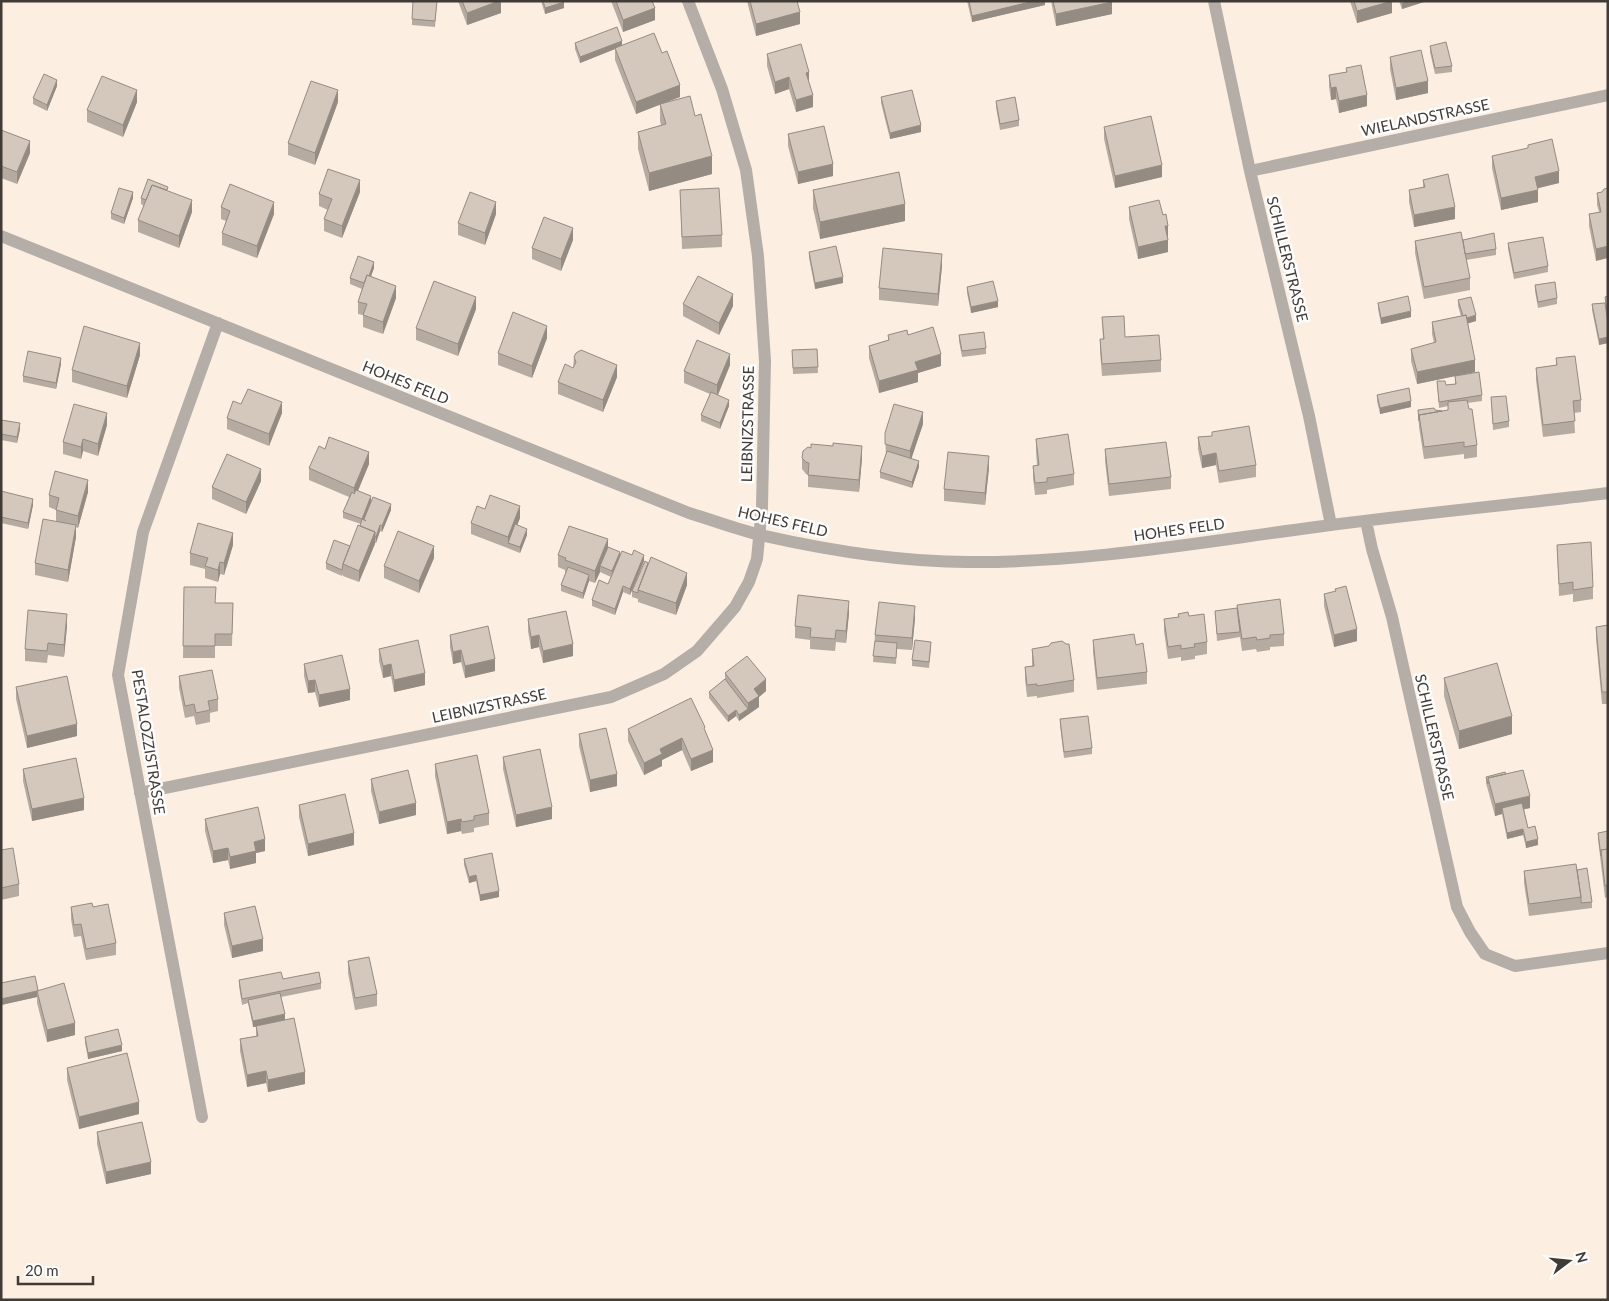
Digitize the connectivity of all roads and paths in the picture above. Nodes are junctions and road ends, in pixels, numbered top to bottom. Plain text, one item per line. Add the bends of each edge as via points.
1 (688, 1) edge
2 (1214, 1) edge
3 (1608, 94) edge
4 (1250, 171) junction
5 (1, 236) edge
6 (218, 323) junction
7 (1608, 493) edge
8 (1366, 521) junction
9 (1331, 525) junction
10 (759, 534) junction
11 (140, 793) junction
12 (1608, 953) edge
13 (202, 1117) dead end

1 - 10 street, LEIBNIZSTRASSE via 722,89 746,170 758,256 765,362
2 - 4 street, SCHILLERSTRASSE
3 - 4 street, WIELANDSTRASSE
4 - 9 street, SCHILLERSTRASSE via 1309,416
5 - 6 street, HOHES FELD
6 - 10 street, HOHES FELD via 689,513
6 - 11 street, PESTALOZZISTRASSE via 143,532 118,675
7 - 8 street, HOHES FELD
8 - 9 street, HOHES FELD
8 - 12 street, SCHILLERSTRASSE via 1392,617 1457,907 1470,932 1485,954 1515,966
9 - 10 street, HOHES FELD via 1097,556 984,562 848,552
10 - 11 street, LEIBNIZSTRASSE via 757,559 740,599 697,651 664,674 610,697
11 - 13 street, PESTALOZZISTRASSE

